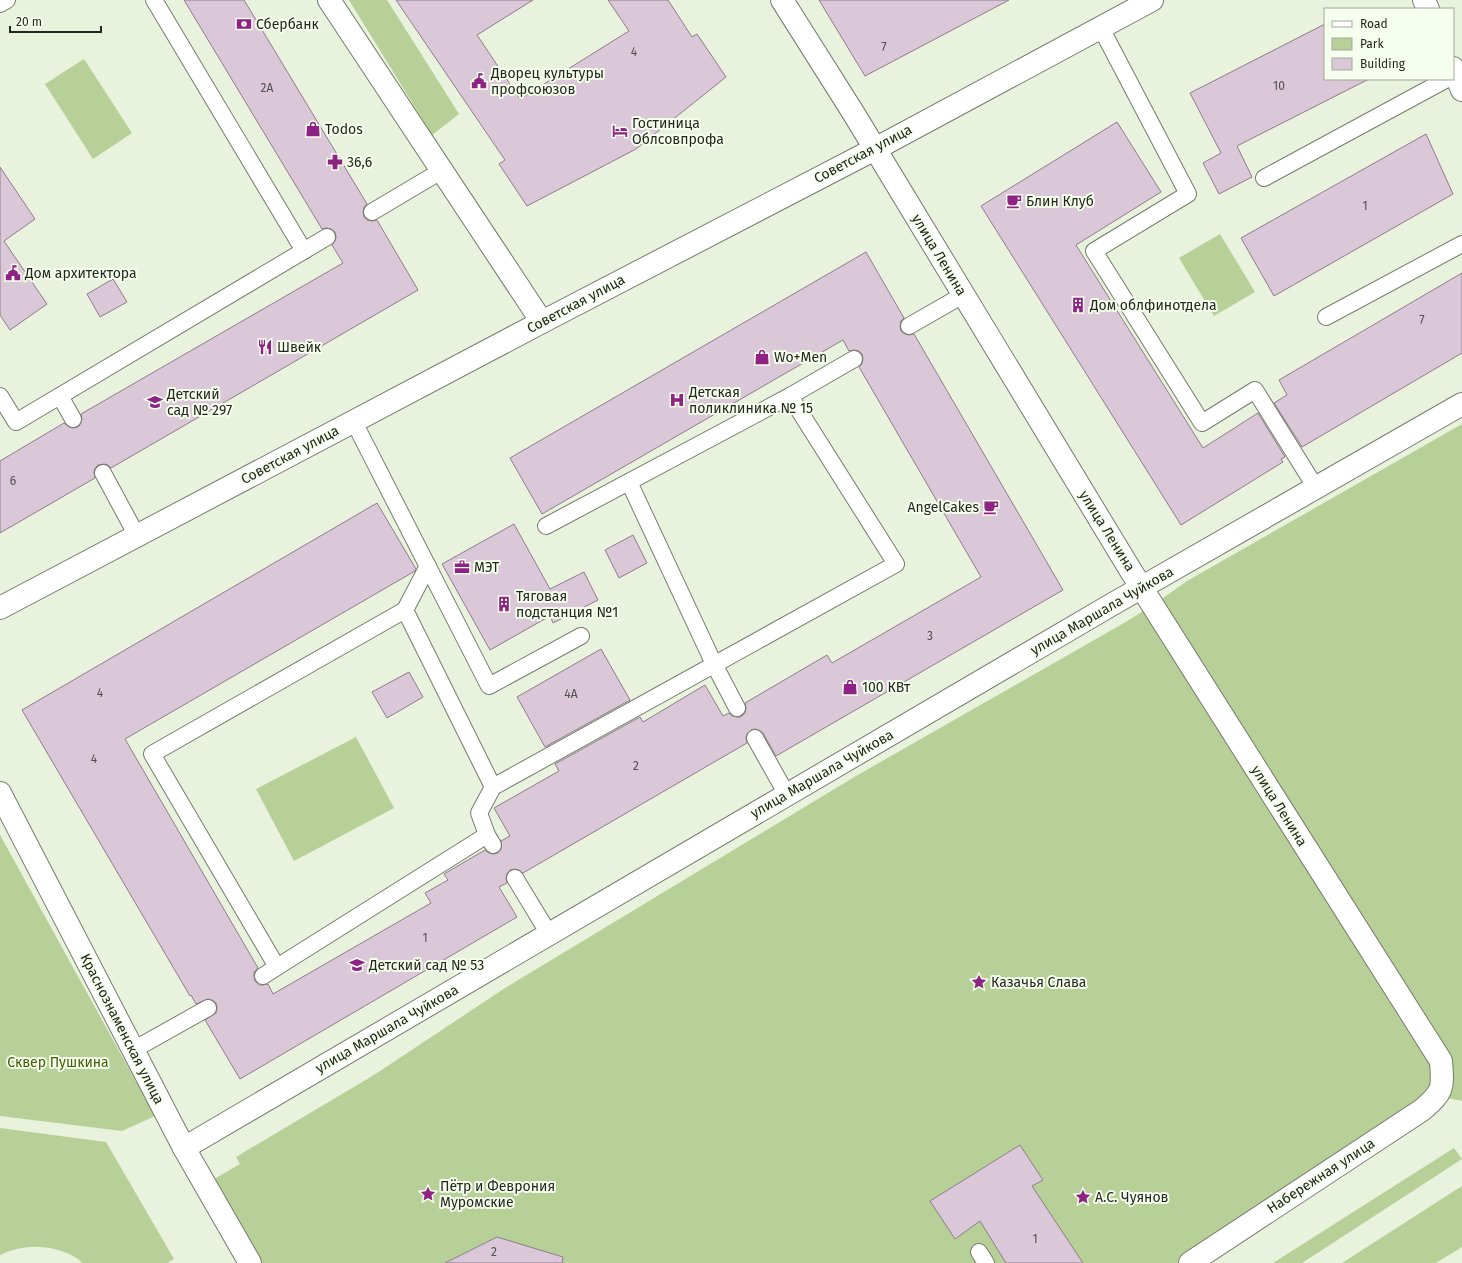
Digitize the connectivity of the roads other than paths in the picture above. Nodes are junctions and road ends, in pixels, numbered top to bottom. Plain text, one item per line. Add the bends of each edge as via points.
1 (8, 0) edge
2 (154, 0) edge
3 (329, 0) edge
4 (782, 0) edge
5 (1152, 0) edge
6 (0, 4) edge
7 (1101, 28) junction
8 (1448, 80) edge
9 (875, 149) junction
10 (441, 171) junction
11 (1264, 178) dead end
12 (372, 212) dead end
13 (328, 237) dead end
14 (1462, 244) edge
15 (304, 251) junction
16 (963, 295) junction
17 (1326, 317) dead end
18 (542, 322) junction
19 (909, 326) dead end
20 (854, 359) dead end
21 (0, 396) edge
22 (60, 396) junction
23 (790, 396) junction
24 (1462, 404) edge
25 (73, 418) dead end
26 (354, 422) junction
27 (103, 473) dead end
28 (629, 482) junction
29 (1316, 488) junction
30 (546, 526) dead end
31 (137, 536) junction
32 (428, 566) junction
33 (1142, 588) junction
34 (0, 608) edge
35 (405, 610) junction
36 (581, 636) dead end
37 (714, 664) junction
38 (737, 708) dead end
39 (755, 738) dead end
40 (493, 787) junction
41 (0, 792) edge
42 (787, 795) junction
43 (515, 878) dead end
44 (549, 934) junction
45 (277, 967) junction
46 (263, 976) dead end
47 (208, 1008) dead end
48 (133, 1050) junction
49 (1443, 1082) joint
50 (184, 1148) junction
51 (250, 1263) edge
52 (1190, 1263) edge

1 - 6 lane
2 - 15 lane
3 - 10 street
4 - 9 street, улица Ленина
5 - 7 street, Советская улица
7 - 9 street, Советская улица
7 - 29 lane via 1188,194 1094,251 1202,423 1255,390
8 - 11 lane
9 - 16 street, улица Ленина
9 - 18 street, Советская улица
10 - 12 lane
10 - 18 street
13 - 15 lane
14 - 17 lane
15 - 22 lane
16 - 19 lane
16 - 33 street, улица Ленина
18 - 26 street, Советская улица
20 - 23 lane
21 - 22 lane via 16,422
22 - 25 lane
23 - 28 lane
23 - 37 lane via 896,564
24 - 29 street, улица Маршала Чуйкова
26 - 31 street, Советская улица
26 - 32 lane
27 - 31 lane
28 - 30 lane
28 - 37 lane
29 - 33 street, улица Маршала Чуйкова
31 - 34 street, Советская улица
32 - 35 lane
32 - 36 lane via 489,686
33 - 42 street, улица Маршала Чуйкова
33 - 49 street, улица Ленина via 1441,1061
35 - 40 lane
35 - 45 lane via 152,754
37 - 38 lane
37 - 40 lane
39 - 42 lane
40 - 45 lane via 480,813 490,840
41 - 48 street, Краснознаменская улица
42 - 44 street, улица Маршала Чуйкова
43 - 44 lane
44 - 50 street, улица Маршала Чуйкова
45 - 46 lane
47 - 48 lane
48 - 50 street, Краснознаменская улица
49 - 52 street, Набережная улица via 1438,1096 1422,1110
50 - 51 street, Краснознаменская улица

